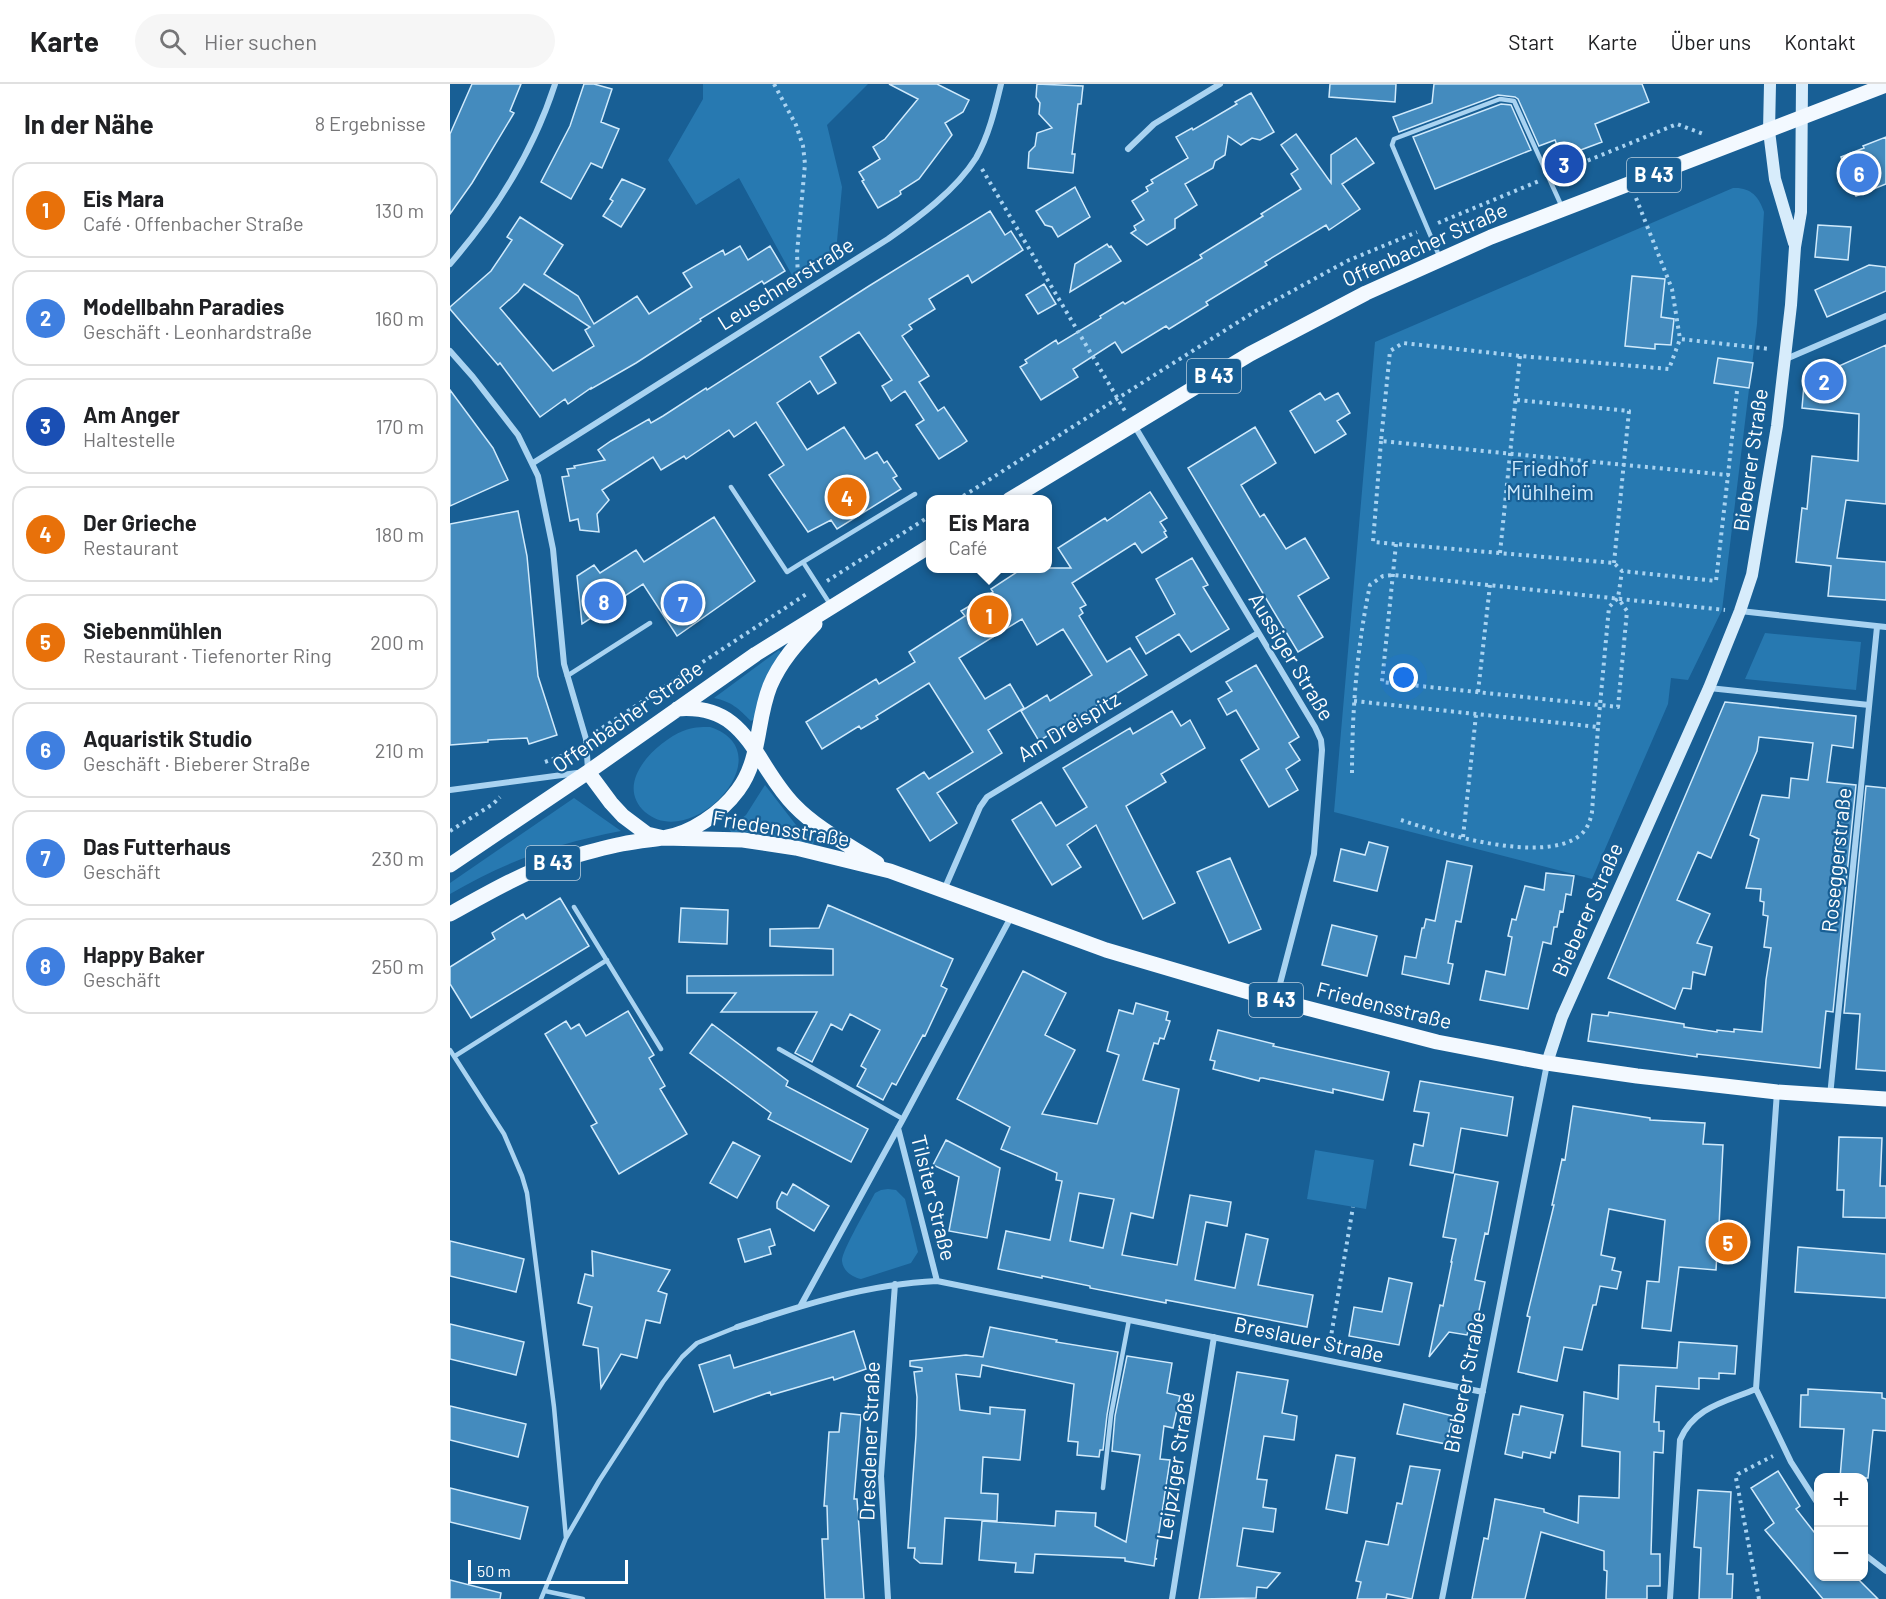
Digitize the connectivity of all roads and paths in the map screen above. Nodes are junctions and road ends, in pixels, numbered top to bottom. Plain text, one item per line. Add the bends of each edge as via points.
1 (555, 84) edge
2 (774, 84) edge
3 (1001, 84) edge
4 (1220, 84) edge
5 (1770, 84) edge
6 (1802, 84) edge
7 (1886, 85) edge
8 (1802, 118) junction
9 (1769, 131) junction
10 (1731, 145) junction
11 (1128, 149) dead end
12 (975, 158) junction
13 (1548, 177) junction
14 (1630, 184) junction
15 (1563, 210) junction
16 (1427, 228) junction
17 (1795, 247) junction
18 (1440, 260) junction
19 (450, 264) edge
20 (798, 296) junction
21 (1886, 316) edge
22 (1680, 339) junction
23 (450, 351) edge
24 (1786, 354) junction
25 (1520, 356) junction
26 (1737, 391) dead end
27 (1118, 398) junction
28 (1516, 400) junction
29 (1134, 425) junction
30 (1381, 441) junction
31 (1511, 453) junction
32 (533, 463) junction
33 (1624, 465) junction
34 (1728, 475) junction
35 (731, 487) dead end
36 (915, 494) dead end
37 (965, 495) edge
38 (1017, 495) edge
39 (926, 519) edge
40 (1396, 544) junction
41 (926, 548) edge
42 (1500, 553) junction
43 (803, 562) junction
44 (1614, 563) junction
45 (1622, 571) junction
46 (1393, 575) junction
47 (1490, 585) junction
48 (819, 586) junction
49 (1618, 598) junction
50 (832, 607) junction
51 (1740, 611) junction
52 (650, 624) dead end
53 (1877, 627) junction
54 (1886, 627) edge
55 (1257, 633) junction
56 (567, 676) junction
57 (1709, 688) junction
58 (1478, 692) junction
59 (1354, 701) junction
60 (1600, 705) junction
61 (1869, 705) junction
62 (676, 709) junction
63 (1476, 715) junction
64 (1598, 727) junction
65 (586, 739) junction
66 (756, 753) junction
67 (538, 764) dead end
68 (588, 771) junction
69 (1352, 773) dead end
70 (513, 782) junction
71 (450, 790) edge
72 (1401, 820) dead end
73 (450, 831) edge
74 (1463, 837) junction
75 (664, 838) junction
76 (450, 865) edge
77 (890, 871) junction
78 (943, 891) junction
79 (574, 907) dead end
80 (450, 914) edge
81 (1011, 916) junction
82 (607, 960) junction
83 (1276, 1000) junction
84 (661, 1048) dead end
85 (779, 1049) dead end
86 (450, 1050) edge
87 (455, 1056) junction
88 (1547, 1062) junction
89 (1777, 1092) junction
90 (1830, 1096) junction
91 (1886, 1099) edge
92 (903, 1119) junction
93 (898, 1128) junction
94 (1353, 1207) dead end
95 (937, 1281) junction
96 (895, 1284) junction
97 (801, 1305) junction
98 (1129, 1320) junction
99 (737, 1327) joint
100 (1214, 1337) junction
101 (1327, 1361) junction
102 (1756, 1389) junction
103 (1483, 1392) junction
104 (1784, 1450) junction
105 (1103, 1488) dead end
106 (1814, 1498) edge
107 (566, 1538) junction
108 (1868, 1558) edge
109 (1886, 1571) edge
110 (545, 1591) junction
111 (541, 1599) edge
112 (583, 1599) edge
113 (888, 1599) edge
114 (1172, 1599) edge
115 (1442, 1599) edge
116 (1670, 1599) edge
117 (1759, 1599) edge

1 - 19 street via 515,177
2 - 20 path via 803,146
3 - 12 street, Leuschnerstraße via 990,128
4 - 11 street via 1154,124
5 - 9 street, Bieberer Straße
6 - 8 street, Bieberer Straße
7 - 8 main road, Offenbacher Straße / B 43
8 - 9 main road, Offenbacher Straße / B 43
8 - 17 street, Bieberer Straße via 1801,212
9 - 10 main road, Offenbacher Straße / B 43
9 - 17 street, Bieberer Straße via 1775,179
10 - 13 path via 1677,124
10 - 14 main road, Offenbacher Straße / B 43
12 - 20 street, Leuschnerstraße via 960,178 915,220
12 - 27 path
13 - 15 lane
13 - 16 path
13 - 16 lane via 1514,101 1500,99 1394,139 1392,145
14 - 15 main road, Offenbacher Straße / B 43
14 - 22 path via 1672,289
15 - 18 main road, Offenbacher Straße / B 43
16 - 18 lane
16 - 27 path via 1347,261 1295,289
17 - 24 street, Bieberer Straße
18 - 29 main road, Offenbacher Straße / B 43 via 1306,323
20 - 32 street, Leuschnerstraße
21 - 24 street
22 - 24 path
22 - 25 path via 1669,369
23 - 32 street via 496,405
24 - 51 street, Bieberer Straße via 1763,518
25 - 28 path
25 - 30 path via 1403,342 1390,351
26 - 34 path
27 - 29 path
27 - 37 path
28 - 31 path
28 - 33 path via 1629,411
29 - 38 main road, Offenbacher Straße / B 43
29 - 55 street, Aussiger Straße
30 - 31 path
30 - 40 path via 1373,542
31 - 33 path
31 - 42 path
32 - 56 street via 553,549
33 - 34 path
33 - 44 path
34 - 45 path via 1716,581
35 - 43 lane via 787,572
36 - 43 lane
39 - 48 path
40 - 42 path
40 - 46 path
41 - 50 main road, Offenbacher Straße / B 43
42 - 44 path
43 - 48 lane
44 - 45 path
45 - 49 path
46 - 47 path
46 - 58 path via 1382,682
46 - 59 path via 1383,576 1370,585
47 - 49 path
47 - 58 path
48 - 50 lane
48 - 65 path
49 - 51 path
49 - 60 path via 1609,607
49 - 60 path via 1627,611 1618,707
50 - 62 main road, Offenbacher Straße / B 43
50 - 66 main road, Offenbacher Straße via 777,671 765,702
51 - 53 street
51 - 57 street, Bieberer Straße
52 - 56 lane
53 - 54 street
53 - 61 street, Roseggerstraße
55 - 78 street, Am Dreispitz via 987,796
55 - 83 street, Aussiger Straße via 1315,727 1322,750 1314,854
56 - 65 street
57 - 61 street
57 - 88 street, Bieberer Straße via 1565,1010
58 - 60 path
59 - 63 path
59 - 69 path
60 - 64 path
61 - 90 street, Roseggerstraße
62 - 66 main road, Friedensstraße via 702,709 728,719
62 - 68 main road, Offenbacher Straße / B 43
63 - 64 path
63 - 74 path
64 - 74 path via 1592,812 1589,825 1577,838 1546,847 1526,847
65 - 67 path via 567,754
65 - 68 street
66 - 75 main road, Offenbacher Straße via 748,776 724,806 696,825
66 - 77 main road, Friedensstraße via 794,806
68 - 70 street
68 - 75 main road via 630,822 647,834
68 - 76 main road, Offenbacher Straße / B 43
70 - 71 street
70 - 73 path via 494,804
72 - 74 path
75 - 77 main road, Friedensstraße via 743,840 796,848
75 - 80 main road, Offenbacher Straße / B 43 via 623,843 560,861 515,879
77 - 78 main road, Friedensstraße / B 43
78 - 81 main road, Friedensstraße / B 43
79 - 82 lane
81 - 83 main road, Friedensstraße / B 43 via 1107,950
81 - 92 street, Tilsiter Straße
82 - 84 lane
82 - 87 lane
83 - 88 main road, Friedensstraße / B 43 via 1437,1042
85 - 92 lane
86 - 87 lane
87 - 107 lane via 504,1134 527,1193
88 - 89 main road, Friedensstraße / B 43
88 - 103 street, Bieberer Straße
89 - 90 main road, Friedensstraße / B 43
89 - 102 street
90 - 91 main road, Friedensstraße / B 43
92 - 93 street, Tilsiter Straße
93 - 95 street, Tilsiter Straße
93 - 97 street, Tilsiter Straße
94 - 101 path
95 - 96 street, Tilsiter Straße
95 - 98 street, Breslauer Straße
96 - 97 street, Tilsiter Straße
96 - 113 street, Dresdener Straße via 881,1476
97 - 99 street, Tilsiter Straße
98 - 100 street, Breslauer Straße
98 - 105 lane via 1111,1415
99 - 107 lane via 697,1343 682,1357 598,1481
100 - 101 street, Breslauer Straße
100 - 114 street, Leipziger Straße
101 - 103 street, Breslauer Straße
102 - 104 street
102 - 116 street via 1698,1415 1685,1427 1680,1440
103 - 115 street, Bieberer Straße
104 - 106 street
104 - 117 path via 1736,1478
107 - 110 lane
108 - 109 street
110 - 111 lane
110 - 112 lane

